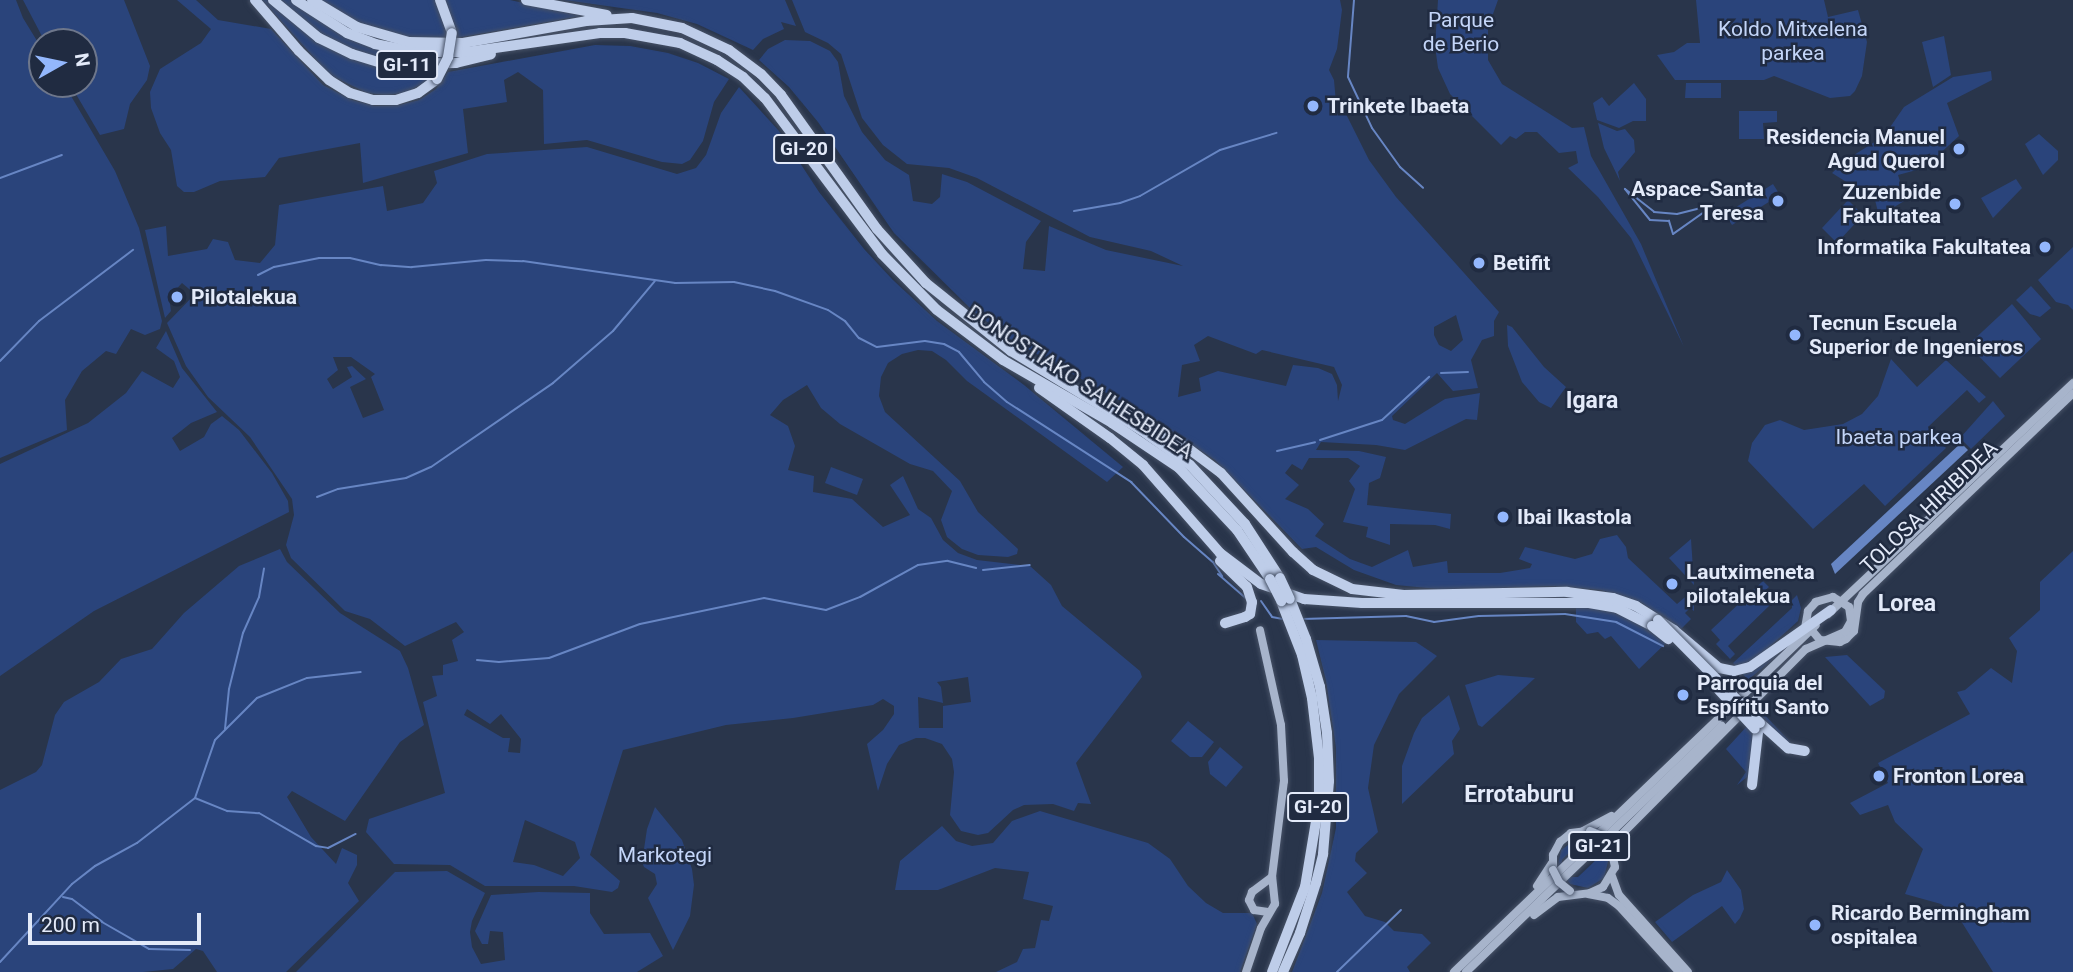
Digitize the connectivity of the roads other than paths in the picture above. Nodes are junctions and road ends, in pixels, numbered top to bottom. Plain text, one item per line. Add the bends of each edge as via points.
1 (256, 0) edge
2 (273, 0) edge
3 (296, 0) edge
4 (312, 0) edge
5 (440, 0) edge
6 (526, 0) edge
7 (632, 18) junction
8 (556, 39) junction
9 (1003, 360) junction
10 (1061, 382) junction
11 (2073, 383) edge
12 (2073, 393) edge
13 (1187, 515) junction
14 (1275, 579) junction
15 (1843, 601) junction
16 (1831, 610) joint
17 (1225, 622) dead end
18 (1655, 623) junction
19 (1807, 627) junction
20 (1260, 631) dead end
21 (1301, 638) junction
22 (1823, 640) junction
23 (1745, 694) junction
24 (1759, 694) junction
25 (1758, 728) junction
26 (1777, 747) dead end
27 (1805, 751) dead end
28 (1760, 753) dead end
29 (1752, 785) dead end
30 (1586, 831) junction
31 (1612, 850) junction
32 (1553, 866) junction
33 (1612, 876) junction
34 (1272, 877) junction
35 (1261, 887) junction
36 (1577, 892) junction
37 (1274, 893) junction
38 (1258, 912) junction
39 (1268, 912) junction
40 (1261, 928) junction
41 (1246, 972) edge
42 (1272, 972) edge
43 (1283, 972) edge
44 (1447, 972) edge
45 (1454, 972) edge
46 (1466, 972) edge
47 (1474, 972) edge
48 (1679, 972) edge
49 (1688, 972) edge

1 - 5 highway, bridge via 329,80 373,100 396,100 418,93 437,79 448,57 452,33
2 - 8 highway, GI-11 via 319,38 385,64 456,63
3 - 8 highway, DONOSTIAKO SAIHESBIDEA / GI-20 via 347,33 417,52 467,52
4 - 7 highway, DONOSTIAKO SAIHESBIDEA / GI-20 via 370,32 437,44
6 - 7 highway
7 - 10 highway, DONOSTIAKO SAIHESBIDEA / GI-20 via 694,33 751,66 792,107 877,229 926,283 970,321
8 - 9 highway, DONOSTIAKO SAIHESBIDEA / GI-20 via 640,34 680,43 743,77 780,116 898,272 937,310
9 - 13 highway via 1143,465
9 - 14 highway, DONOSTIAKO SAIHESBIDEA / GI-20 via 1179,468
10 - 14 highway, DONOSTIAKO SAIHESBIDEA / GI-20 via 1190,465 1245,524
10 - 18 highway via 1189,449 1221,473 1293,552 1333,581 1376,594 1594,595 1636,606
11 - 15 main road, TOLOSA HIRIBIDEA
12 - 22 main road, TOLOSA HIRIBIDEA via 1863,594 1852,634 1842,642
13 - 17 highway via 1250,592 1250,614
13 - 18 highway via 1220,553 1250,578 1304,599 1589,603
14 - 21 highway, DONOSTIAKO SAIHESBIDEA / GI-20, bridge
15 - 16 main road, TOLOSA HIRIBIDEA
15 - 19 main road via 1833,597 1811,606
15 - 22 main road, TOLOSA HIRIBIDEA via 1850,610 1850,625 1842,635
16 - 19 highway
18 - 19 highway, bridge via 1719,668 1739,671
18 - 25 highway, bridge
19 - 22 main road
19 - 23 main road
20 - 34 main road via 1283,752 1283,810
21 - 42 highway, DONOSTIAKO SAIHESBIDEA / GI-20 via 1316,720 1319,803 1306,887
21 - 43 highway, DONOSTIAKO SAIHESBIDEA / GI-20 via 1325,711 1329,781 1316,883
22 - 24 main road, TOLOSA HIRIBIDEA via 1810,646
23 - 30 main road via 1611,817
23 - 45 main road, GI-21
24 - 31 main road, TOLOSA HIRIBIDEA
24 - 46 main road, TOLOSA HIRIBIDEA / GI-21
25 - 26 highway
25 - 27 highway via 1788,748
25 - 28 highway
25 - 29 highway
30 - 31 main road, bridge via 1604,839
30 - 32 main road via 1571,833 1560,842
31 - 33 main road
32 - 36 main road, bridge via 1559,882
32 - 44 main road via 1540,884
33 - 36 main road via 1603,887
33 - 49 main road via 1619,895
34 - 35 main road
34 - 37 main road
35 - 37 main road
35 - 38 main road via 1249,900
36 - 47 main road via 1546,905
36 - 48 main road via 1608,898 1619,906
37 - 39 main road via 1275,904
38 - 39 main road
38 - 40 main road
39 - 40 main road
40 - 41 main road

